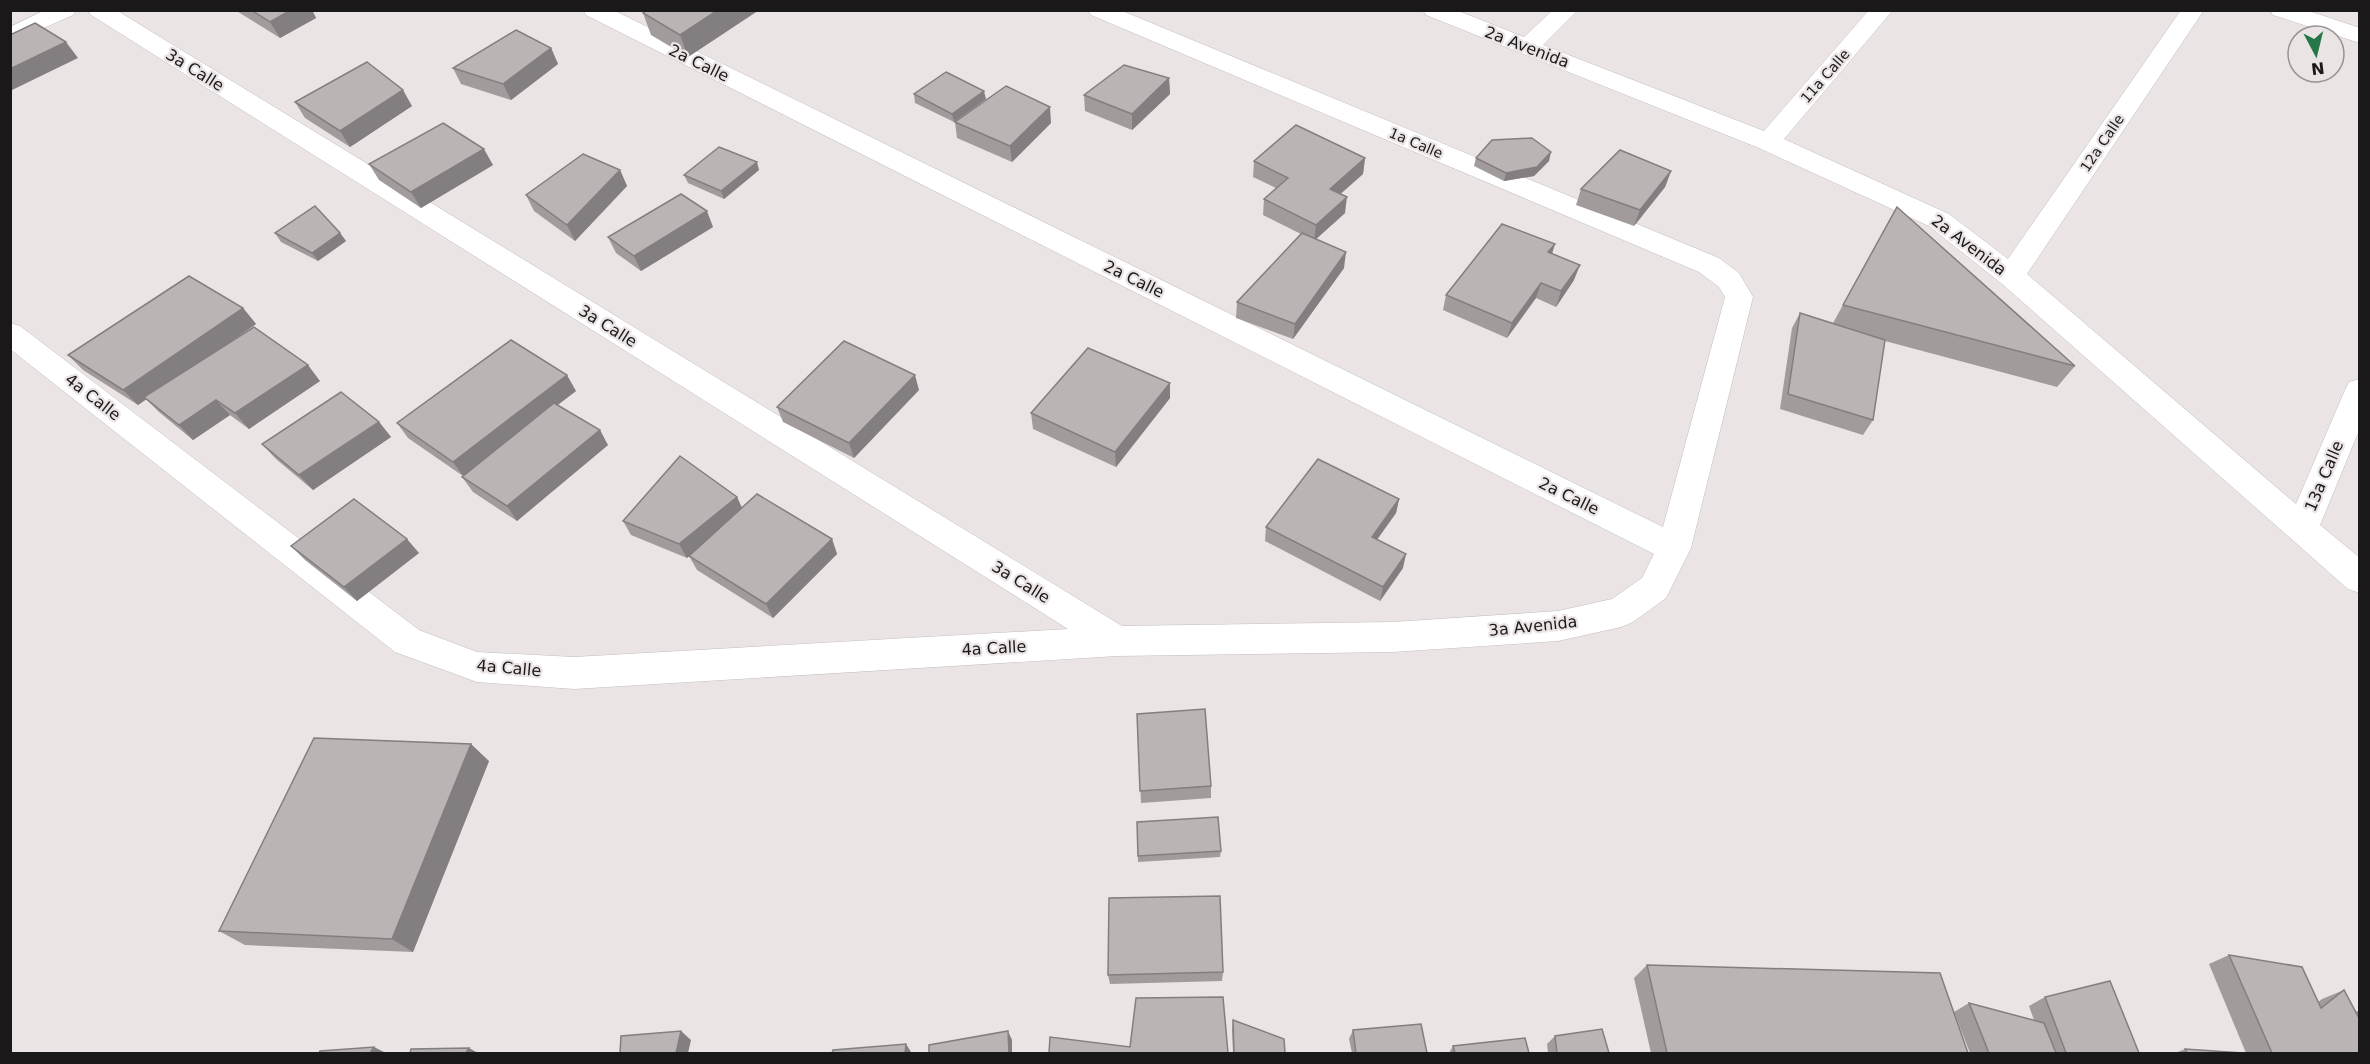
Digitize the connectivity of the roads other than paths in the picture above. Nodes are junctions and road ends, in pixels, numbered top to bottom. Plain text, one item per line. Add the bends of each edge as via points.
1 (65, 10) edge
2 (99, 10) edge
3 (594, 10) edge
4 (1099, 10) edge
5 (1434, 10) edge
6 (1567, 10) edge
7 (1882, 10) edge
8 (2193, 10) edge
9 (2281, 10) edge
10 (10, 36) edge
11 (2360, 36) edge
12 (1527, 47) junction
13 (1768, 142) junction
14 (2011, 276) junction
15 (1729, 280) joint
16 (10, 333) edge
17 (2360, 390) edge
18 (2302, 528) junction
19 (1674, 548) junction
20 (2360, 579) edge
21 (1117, 641) junction

1 - 10 street
2 - 21 street, 3a Calle
3 - 19 street, 2a Calle
4 - 15 street, 1a Calle via 1698,260
5 - 12 street, 2a Avenida
6 - 12 street
7 - 13 street, 11a Calle
8 - 14 street, 12a Calle
9 - 11 street
12 - 13 street, 2a Avenida
13 - 14 street, 2a Avenida via 1940,220
14 - 18 street, 2a Avenida
15 - 19 street, 3a Avenida via 1739,297
16 - 21 street, 4a Calle via 407,641 477,667 574,673
17 - 18 street, 13a Calle
18 - 20 street, 2a Avenida
19 - 21 street, 3a Avenida via 1654,588 1621,612 1558,626 1393,637

